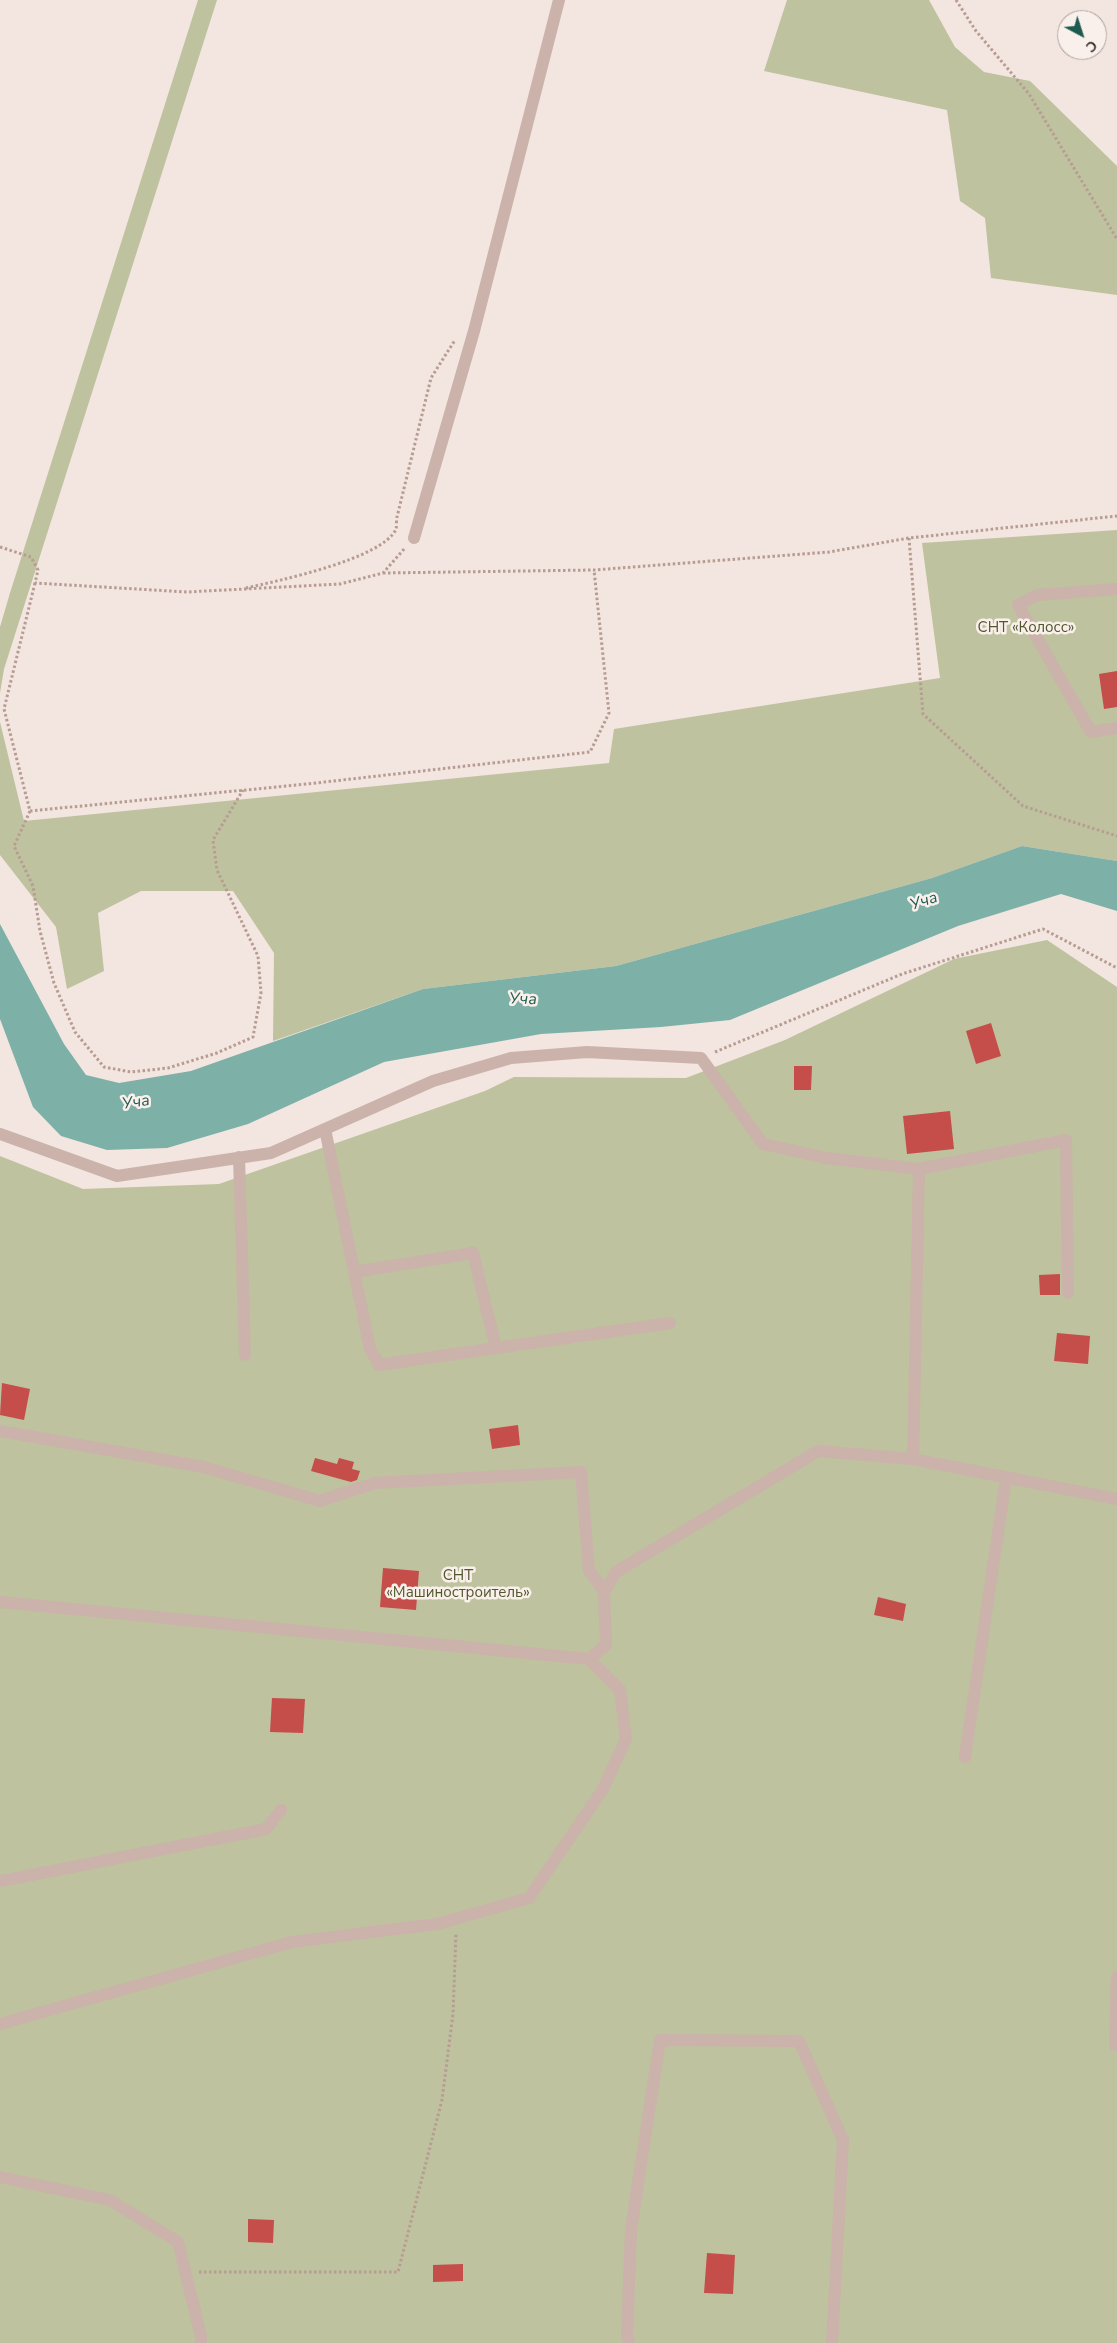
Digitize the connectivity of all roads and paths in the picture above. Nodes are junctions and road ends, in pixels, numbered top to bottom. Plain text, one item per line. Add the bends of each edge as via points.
1 (558, 0) edge
2 (956, 0) edge
3 (1117, 240) edge
4 (460, 333) dead end
5 (1117, 516) edge
6 (414, 538) joint
7 (909, 538) junction
8 (0, 547) edge
9 (594, 570) junction
10 (383, 573) junction
11 (35, 583) junction
12 (236, 590) junction
13 (1117, 590) edge
14 (1117, 728) edge
15 (243, 790) junction
16 (30, 812) junction
17 (1117, 836) edge
18 (1117, 968) edge
19 (700, 1058) junction
20 (325, 1129) junction
21 (0, 1134) edge
22 (240, 1157) junction
23 (919, 1169) junction
24 (354, 1272) junction
25 (1068, 1293) dead end
26 (670, 1323) dead end
27 (496, 1348) junction
28 (245, 1355) dead end
29 (0, 1431) edge
30 (913, 1460) junction
31 (1006, 1478) junction
32 (1117, 1500) edge
33 (604, 1592) junction
34 (0, 1602) edge
35 (589, 1659) junction
36 (965, 1757) dead end
37 (280, 1810) dead end
38 (0, 1881) edge
39 (456, 1919) junction
40 (1117, 1977) edge
41 (0, 2024) edge
42 (1115, 2045) dead end
43 (0, 2177) edge
44 (186, 2272) junction
45 (201, 2343) edge
46 (629, 2343) edge
47 (832, 2343) edge

1 - 6 lane via 474,331
2 - 3 path via 976,31 1029,94
4 - 12 path via 431,378 396,529 366,552 336,564
5 - 7 path
6 - 10 path
7 - 9 path via 829,552
7 - 17 path via 923,714 1023,806
8 - 11 path via 31,556 38,570
9 - 10 path
9 - 15 path via 609,713 590,752
10 - 12 path via 340,584
11 - 12 path via 187,592
11 - 16 path via 4,709
13 - 14 lane via 1037,595 1018,605 1090,732
15 - 16 path
15 - 16 path via 213,840 217,870 258,956 261,993 253,1037 217,1053 168,1068 131,1072 104,1067 75,1032 54,983 40,931 33,886 14,846
18 - 19 path via 1042,929 902,974
19 - 20 lane via 587,1052 511,1058 433,1081
19 - 23 lane via 763,1144 826,1158
20 - 22 lane via 271,1153
20 - 24 lane
21 - 22 lane via 117,1176
22 - 28 lane
23 - 25 lane via 1066,1140
23 - 30 lane
24 - 27 lane via 370,1349 379,1365
24 - 27 lane via 473,1253
26 - 27 lane
29 - 33 lane via 204,1468 320,1501 375,1483 580,1472 588,1570
30 - 31 lane
30 - 33 lane via 818,1451 616,1572
31 - 32 lane
31 - 36 lane
33 - 35 lane via 606,1646
34 - 35 lane
35 - 39 lane via 620,1690 626,1739 602,1789 529,1898
37 - 38 lane via 266,1829
39 - 41 lane via 292,1942
39 - 44 path via 453,2014 442,2100 398,2272
40 - 42 lane
43 - 44 lane via 110,2200 178,2242
44 - 45 lane
46 - 47 lane via 631,2228 660,2040 799,2041 843,2140

